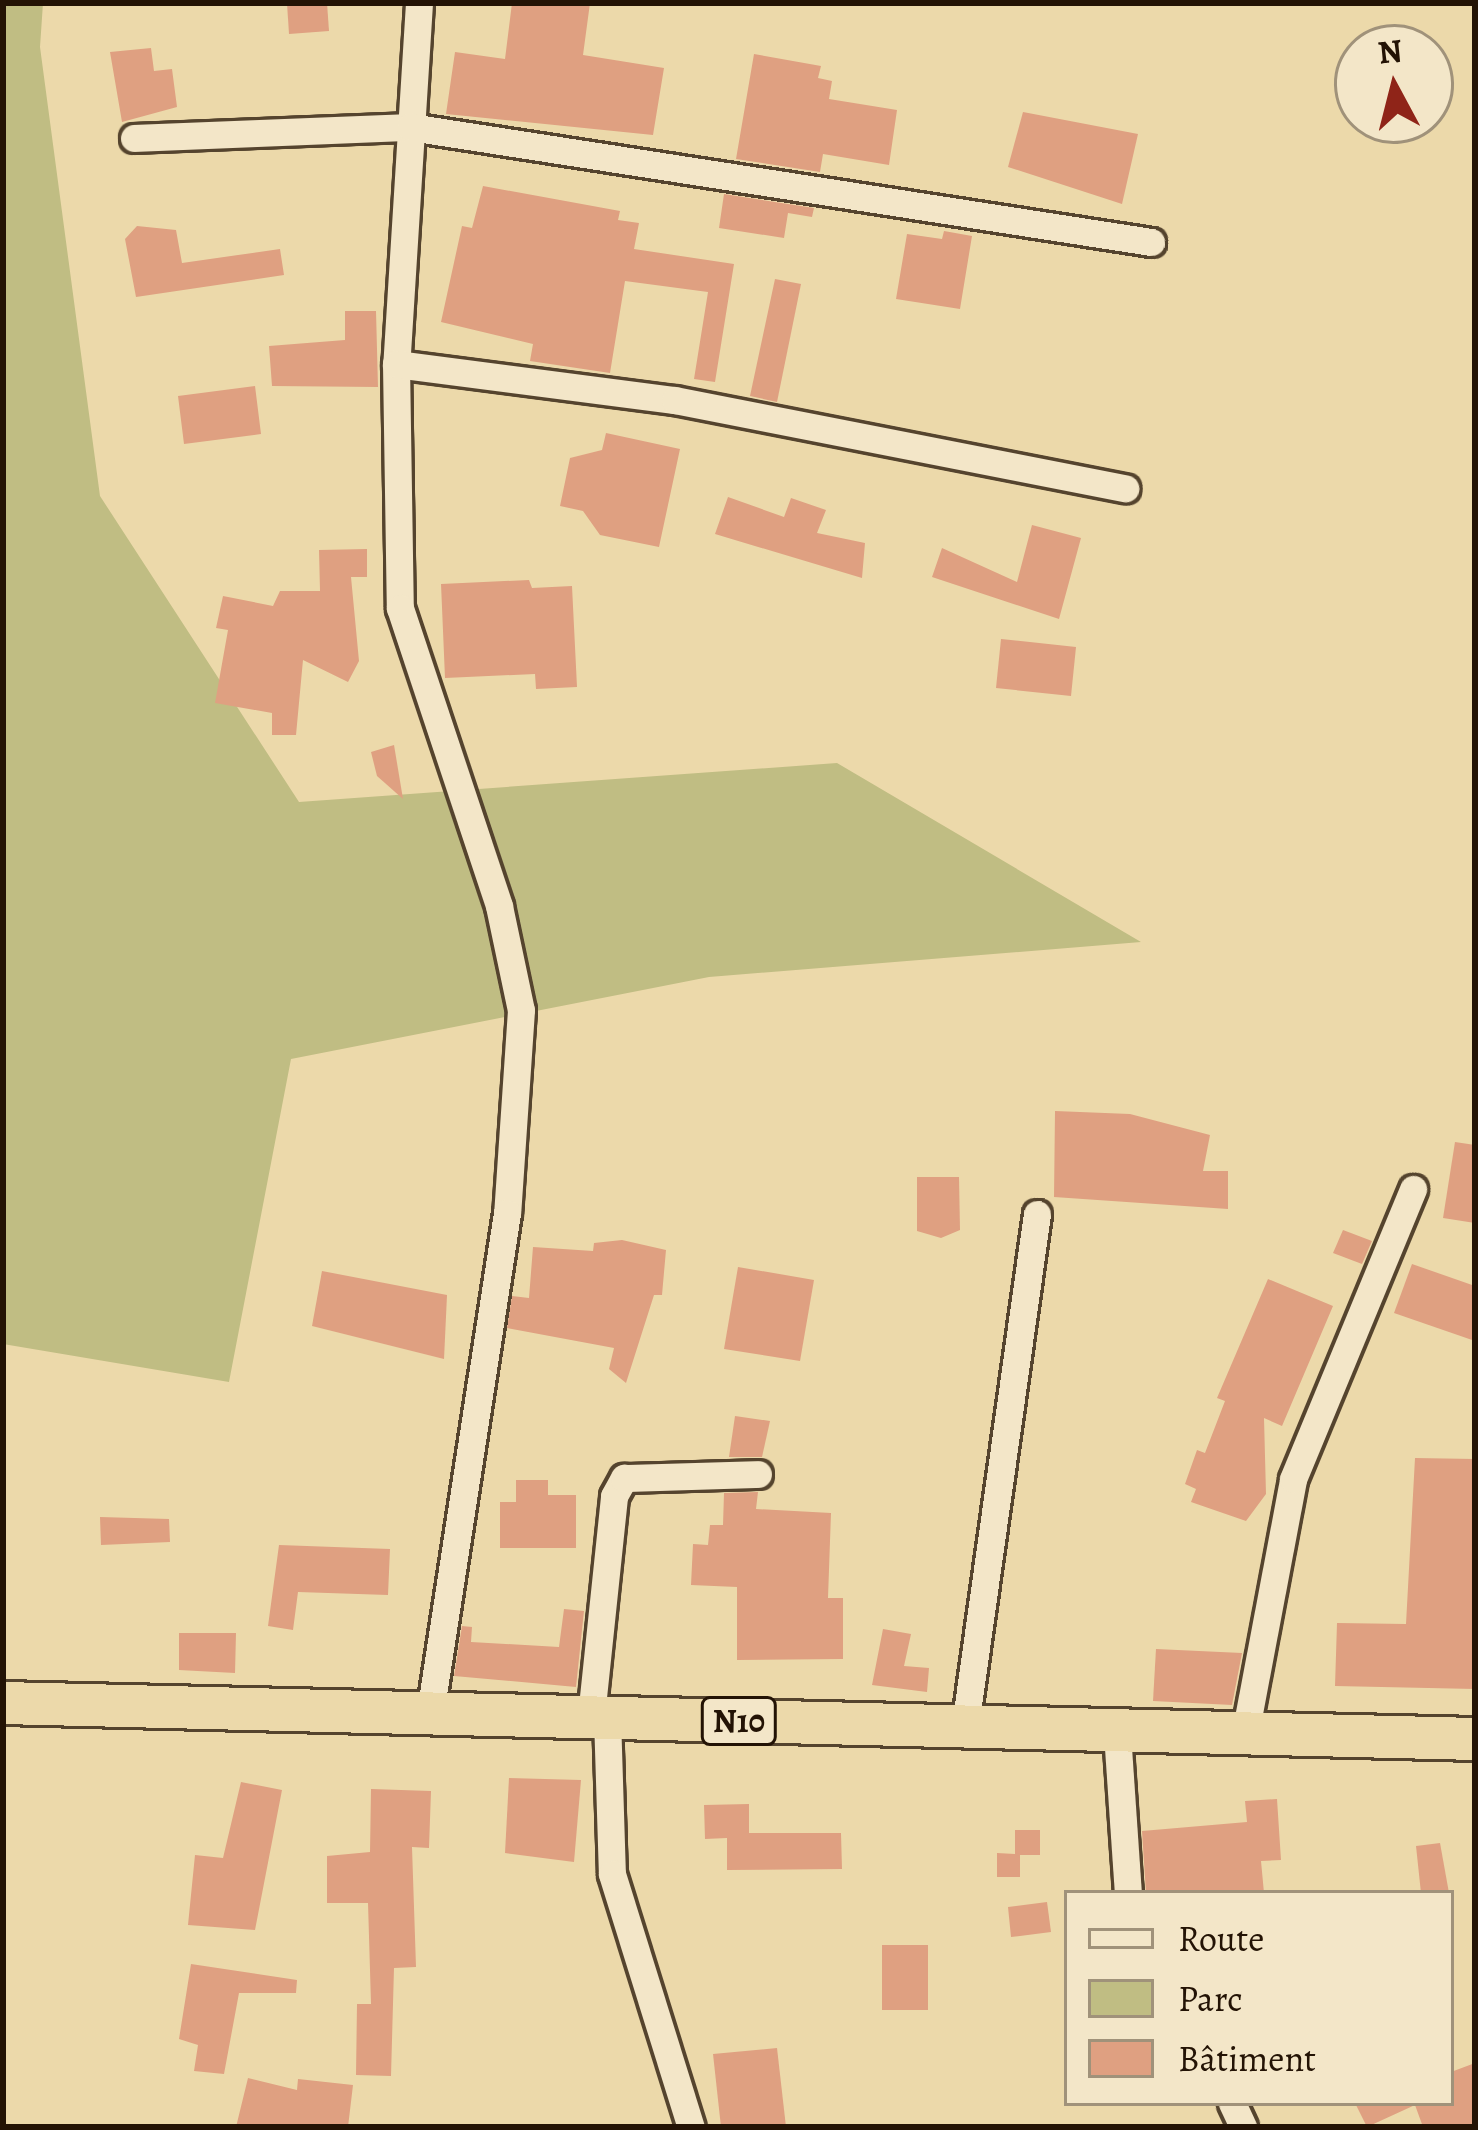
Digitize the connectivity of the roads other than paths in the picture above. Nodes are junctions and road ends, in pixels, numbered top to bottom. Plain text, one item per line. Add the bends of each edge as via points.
1 (419, 3) edge
2 (410, 127) junction
3 (134, 138) dead end
4 (1151, 242) dead end
5 (396, 364) junction
6 (1125, 488) dead end
7 (1413, 1189) dead end
8 (1037, 1214) dead end
9 (758, 1474) dead end
10 (3, 1702) edge
11 (430, 1713) junction
12 (599, 1717) junction
13 (965, 1726) junction
14 (1118, 1733) junction
15 (1245, 1733) junction
16 (1475, 1739) edge
17 (1128, 1890) edge
18 (691, 2127) edge

1 - 2 street
2 - 3 street
2 - 4 street
2 - 5 street
5 - 6 street via 675,400
5 - 11 street via 400,608 499,906 521,1010 507,1213
7 - 15 street via 1294,1478
8 - 13 street
9 - 12 street via 624,1478 614,1496
10 - 11 highway, N10
11 - 12 highway, N10
12 - 13 highway, N10
12 - 18 street via 612,1874
13 - 14 highway, N10
14 - 15 highway, N10
14 - 17 street
15 - 16 highway, N10

